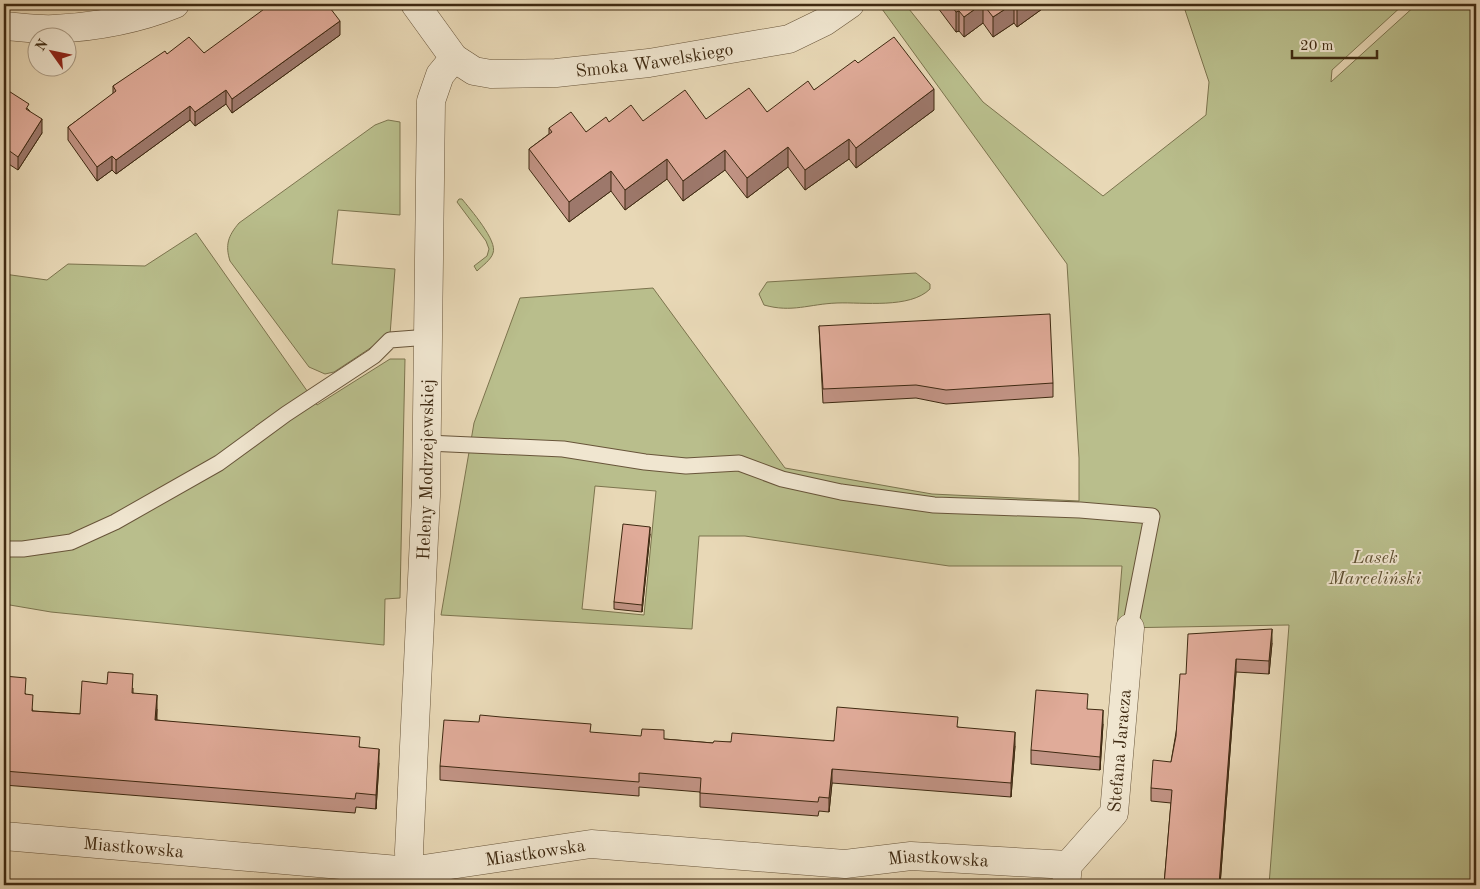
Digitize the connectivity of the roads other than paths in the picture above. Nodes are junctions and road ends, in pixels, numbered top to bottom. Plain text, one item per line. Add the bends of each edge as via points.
1 (175, 4) edge
2 (415, 4) edge
3 (850, 4) edge
4 (4, 26) edge
5 (454, 58) junction
6 (429, 338) junction
7 (427, 443) junction
8 (4, 549) edge
9 (1130, 628) joint
10 (4, 836) edge
11 (1067, 875) edge
12 (410, 878) edge

1 - 4 street via 109,22 54,29
2 - 5 street
3 - 5 street, Smoka Wawelskiego via 790,39 649,62 556,73 490,74 474,70
5 - 6 street, Heleny Modrzejewskiej via 440,75 431,101
6 - 7 street, Heleny Modrzejewskiej
6 - 8 lane via 390,340 374,356 219,463 115,522 71,542
7 - 9 lane via 563,449 686,466 739,463 782,479 833,490 934,505 1152,516
7 - 12 street, Heleny Modrzejewskiej via 408,851
9 - 11 street, Stefana Jaracza via 1114,813
10 - 12 street, Miastkowska
11 - 12 street, Miastkowska via 910,856 845,864 591,844

